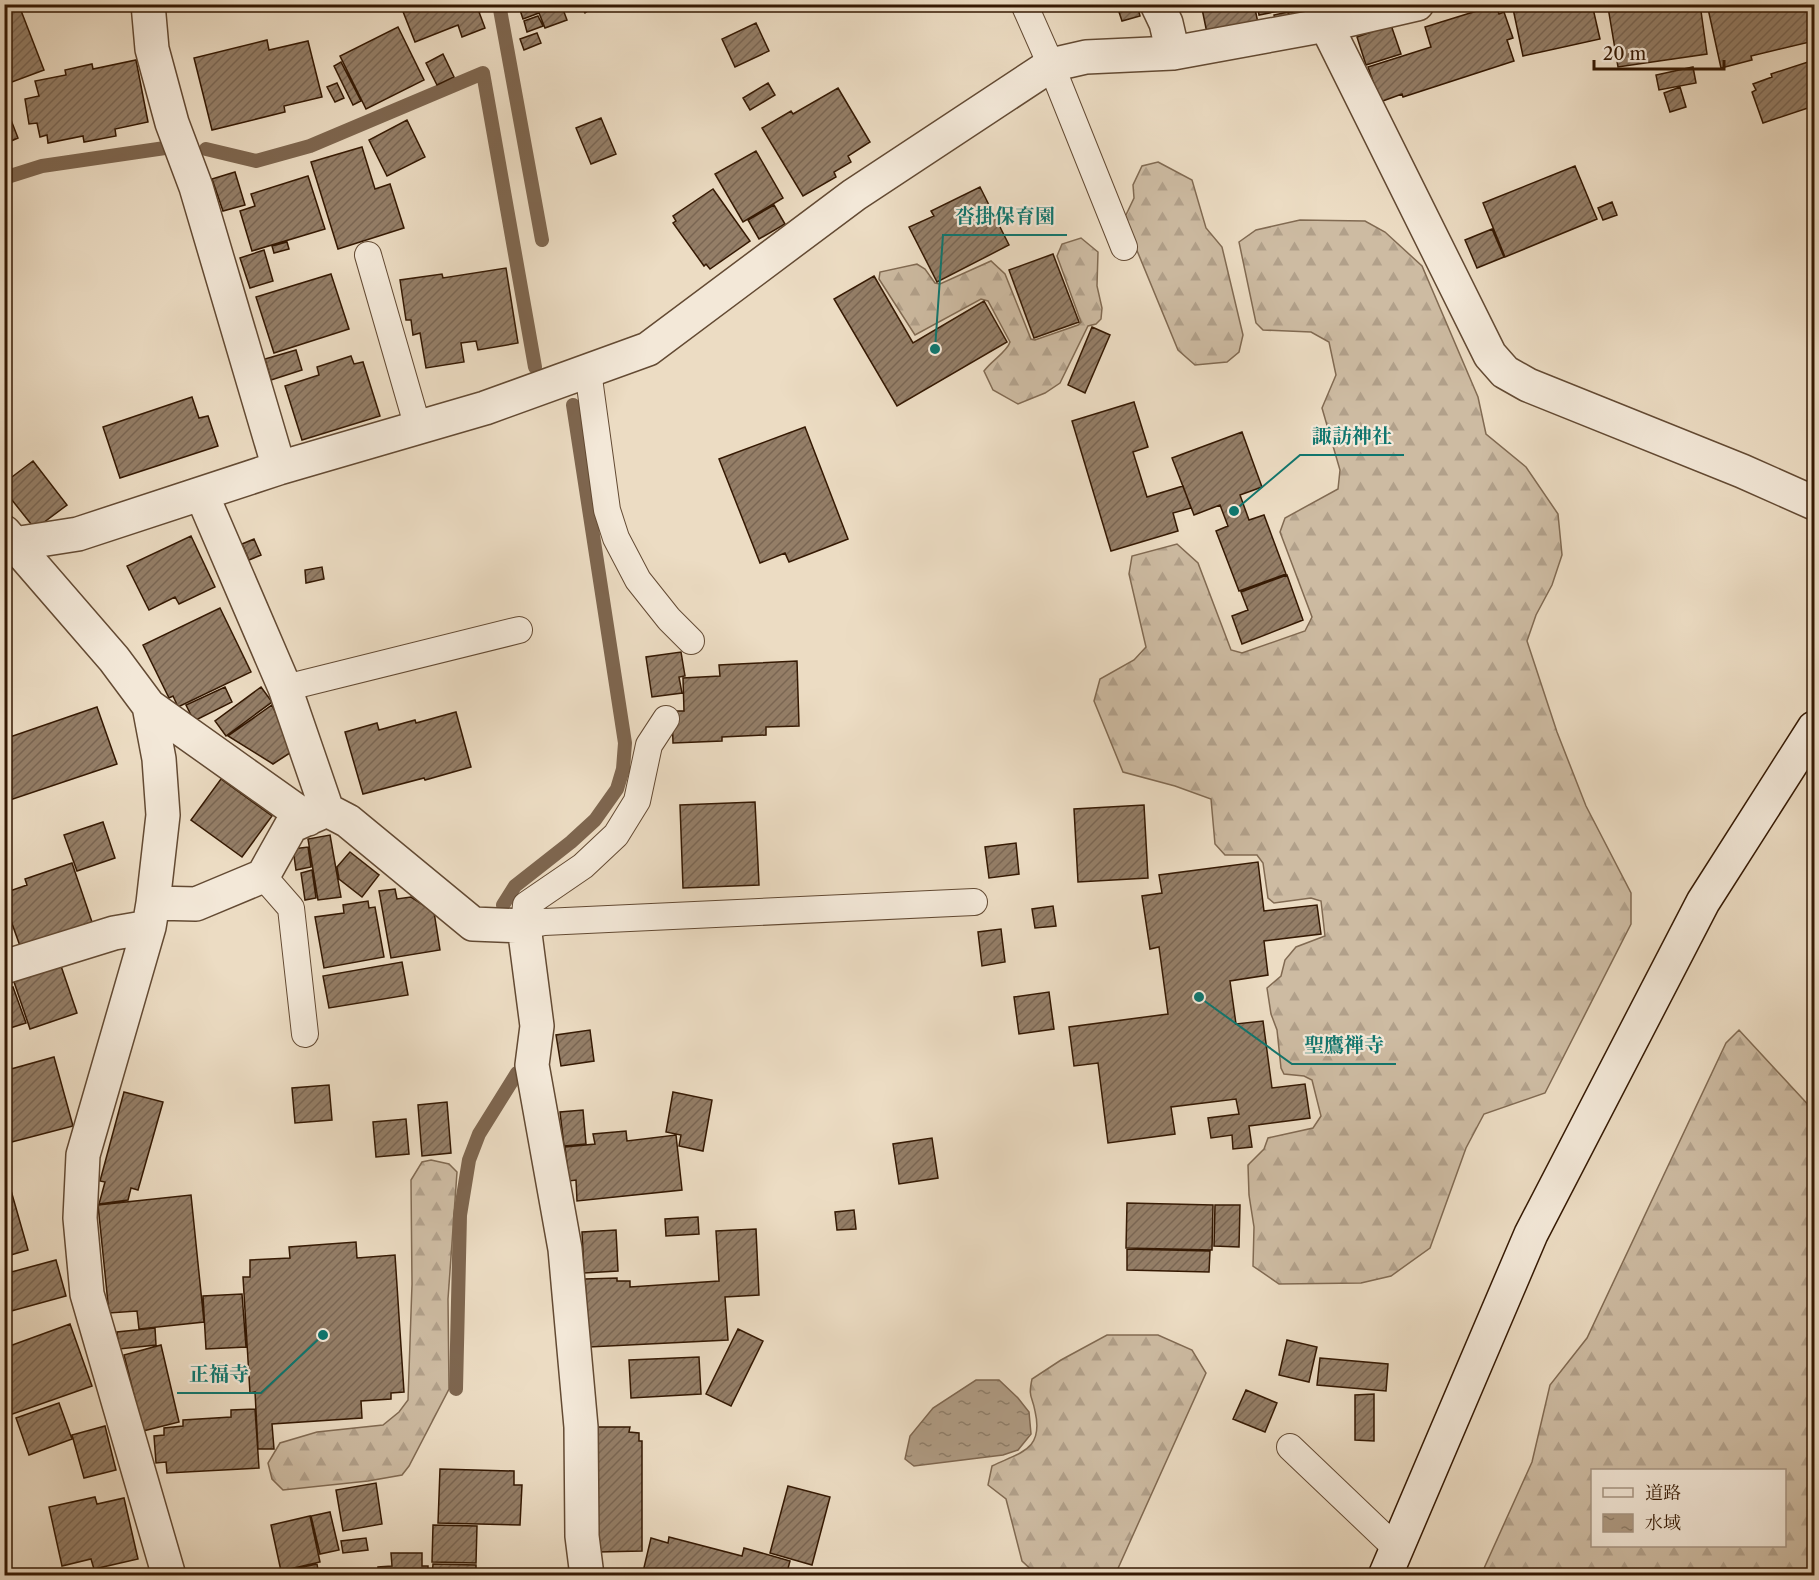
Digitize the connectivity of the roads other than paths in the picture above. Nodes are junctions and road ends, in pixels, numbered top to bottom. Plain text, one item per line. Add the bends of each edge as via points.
1 (148, 4) edge
2 (1024, 4) edge
3 (1157, 4) edge
4 (1417, 4) edge
5 (1326, 25) junction
6 (1173, 53) junction
7 (1051, 65) junction
8 (1124, 247) dead end
9 (368, 255) dead end
10 (588, 371) junction
11 (418, 428) junction
12 (279, 468) junction
13 (202, 495) junction
14 (1815, 503) edge
15 (8, 541) edge
16 (519, 630) dead end
17 (691, 641) dead end
18 (285, 688) junction
19 (149, 706) junction
20 (666, 720) dead end
21 (1815, 728) edge
22 (317, 815) junction
23 (263, 876) junction
24 (974, 902) dead end
25 (151, 915) junction
26 (524, 926) junction
27 (4, 967) edge
28 (305, 1034) dead end
29 (1290, 1447) dead end
30 (1391, 1562) edge
31 (169, 1575) edge
32 (587, 1575) edge

1 - 12 street via 152,49 172,123 196,187
2 - 7 lane
3 - 6 street
4 - 5 street
5 - 6 street
5 - 14 street via 1490,355 1504,372
6 - 7 street via 1086,57
7 - 8 lane
7 - 10 street via 854,195 648,349
9 - 11 lane
10 - 11 street
10 - 17 lane via 607,510 616,538 638,580
11 - 12 street
12 - 13 street
13 - 15 street via 78,534
13 - 18 street
15 - 19 street via 114,659
16 - 18 lane
18 - 22 street
19 - 22 street
19 - 25 street via 159,759 163,815
20 - 26 lane via 649,745 637,801 616,836 583,866 526,905
21 - 30 street via 1703,902 1531,1234
22 - 23 street via 291,826
22 - 26 street via 348,821 473,924
23 - 25 street via 196,904
23 - 28 lane via 291,908
24 - 26 lane
25 - 27 street via 114,933
25 - 31 street via 83,1155 80,1218 87,1294
26 - 32 street via 537,1026 532,1065 565,1249 582,1427 582,1536
29 - 30 lane

